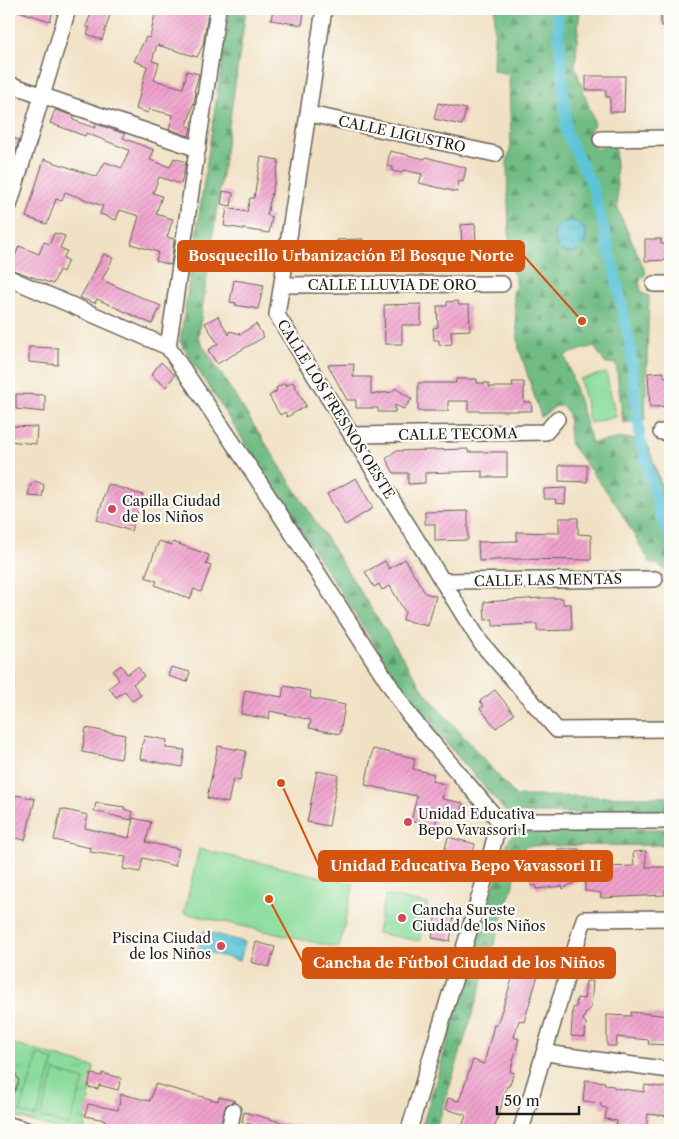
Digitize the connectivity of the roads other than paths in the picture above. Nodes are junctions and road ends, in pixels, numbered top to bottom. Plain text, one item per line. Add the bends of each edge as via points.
1 (68, 9) edge
2 (218, 9) edge
3 (324, 9) edge
4 (9, 84) edge
5 (41, 95) junction
6 (310, 114) junction
7 (670, 138) edge
8 (601, 139) dead end
9 (198, 149) junction
10 (495, 154) dead end
11 (9, 206) edge
12 (9, 278) edge
13 (502, 284) dead end
14 (654, 284) dead end
15 (670, 284) edge
16 (282, 285) junction
17 (168, 347) junction
18 (558, 419) dead end
19 (352, 435) junction
20 (655, 579) dead end
21 (442, 581) junction
22 (670, 729) edge
23 (499, 821) junction
24 (670, 821) edge
25 (670, 918) edge
26 (546, 1053) junction
27 (670, 1070) edge
28 (233, 1111) dead end
29 (9, 1125) edge
30 (26, 1130) edge
31 (229, 1130) edge
32 (409, 1130) edge
33 (521, 1130) edge

1 - 5 street
2 - 9 street
3 - 6 street, CALLE LOS FRESNOS OESTE
4 - 5 street
5 - 9 street
5 - 11 street
6 - 10 street, CALLE LIGUSTRO
6 - 16 street, CALLE LOS FRESNOS OESTE
7 - 8 street
9 - 17 street
12 - 17 street
13 - 16 street, CALLE LLUVIA DE ORO
14 - 15 street
16 - 19 street, CALLE LOS FRESNOS OESTE via 277,316
17 - 23 street via 410,715
18 - 19 street, CALLE TECOMA via 546,432
19 - 21 street, CALLE LOS FRESNOS OESTE
20 - 21 street, CALLE LAS MENTAS
21 - 22 street, CALLE LOS FRESNOS OESTE via 481,643 557,730
23 - 24 street
23 - 32 street via 483,885
25 - 26 street via 584,919
26 - 27 street
26 - 33 street
28 - 31 street
29 - 30 street

